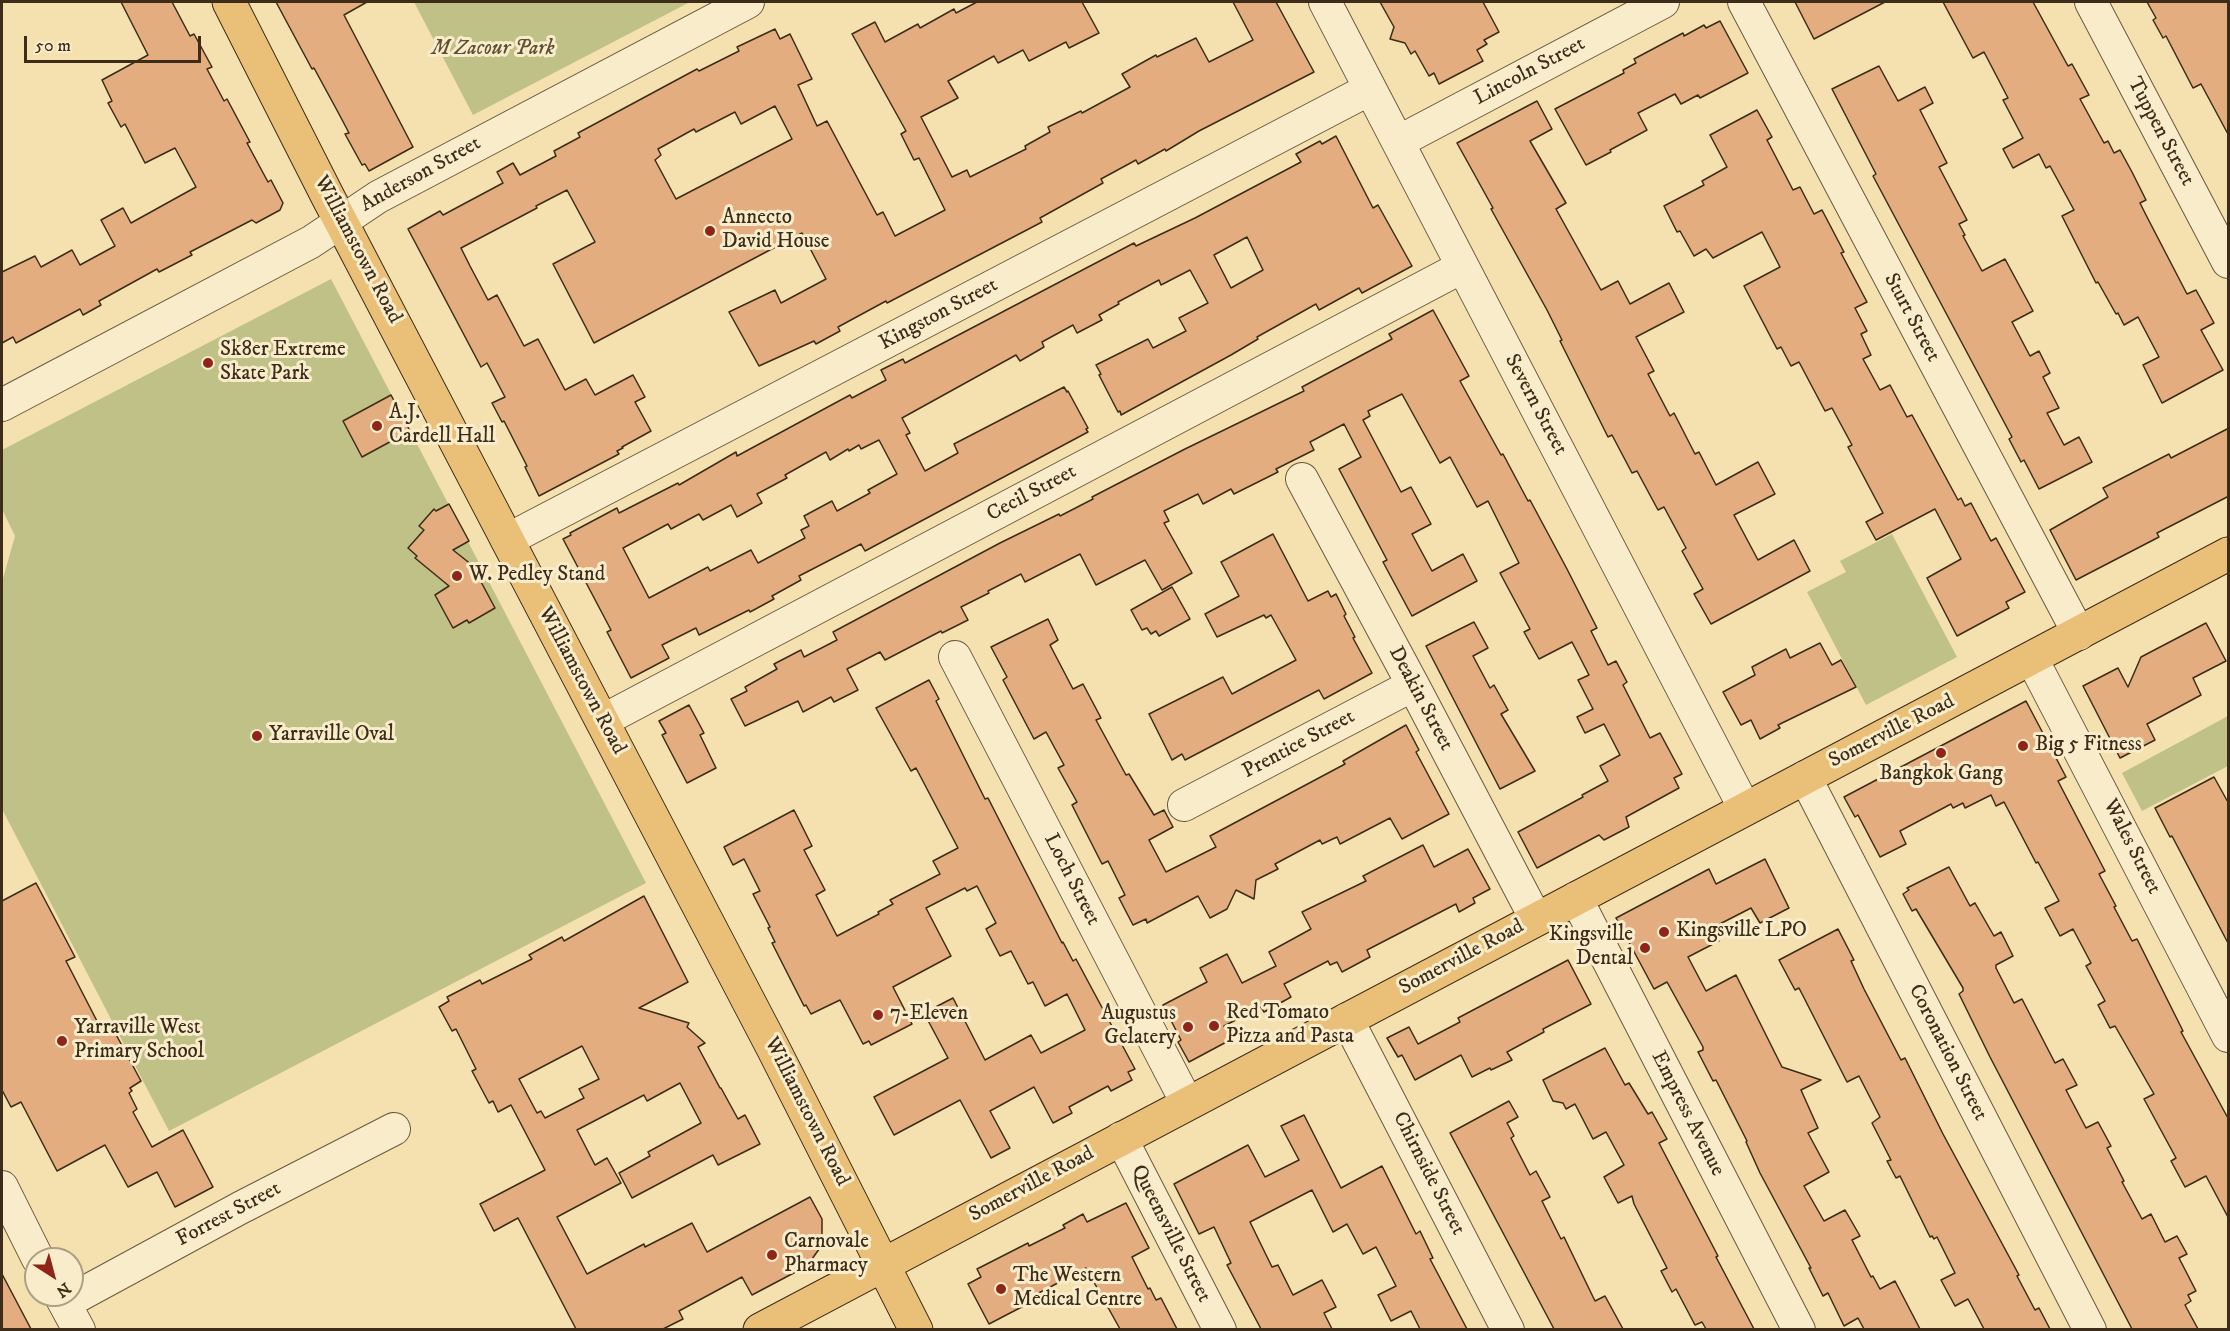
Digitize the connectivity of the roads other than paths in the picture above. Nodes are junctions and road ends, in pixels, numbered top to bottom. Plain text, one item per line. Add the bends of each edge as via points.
1 (230, 2) edge
2 (748, 2) edge
3 (1325, 2) edge
4 (1663, 2) edge
5 (1744, 2) edge
6 (2091, 2) edge
7 (1370, 89) junction
8 (1398, 142) junction
9 (341, 221) junction
10 (2229, 262) edge
11 (1462, 267) junction
12 (2, 405) edge
13 (1302, 479) dead end
14 (507, 540) junction
15 (2229, 554) edge
16 (2079, 634) junction
17 (955, 657) dead end
18 (2032, 659) junction
19 (1413, 685) junction
20 (602, 721) junction
21 (1805, 777) junction
22 (1184, 805) dead end
23 (1745, 809) junction
24 (1576, 897) junction
25 (1536, 919) junction
26 (1347, 1019) junction
27 (2229, 1036) edge
28 (1187, 1103) junction
29 (394, 1129) dead end
30 (1121, 1138) junction
31 (2, 1187) edge
32 (32, 1247) edge
33 (882, 1264) junction
34 (68, 1309) edge
35 (760, 1329) edge
36 (916, 1329) edge
37 (1220, 1329) edge
38 (1508, 1329) edge
39 (1799, 1329) edge
40 (2090, 1329) edge

1 - 9 main road, Williamstown Road
2 - 9 street, Anderson Street via 378,197
3 - 7 street, Severn Street
4 - 8 street, Lincoln Street
5 - 16 street, Sturt Street
6 - 10 street, Tuppen Street
7 - 8 street, Severn Street
7 - 14 street, Kingston Street
8 - 11 street, Severn Street
9 - 12 street, Anderson Street via 311,242
9 - 14 main road, Williamstown Road
11 - 20 street, Cecil Street
11 - 23 street, Severn Street
13 - 19 street, Deakin Street
14 - 20 main road, Williamstown Road
15 - 16 main road, Somerville Road
16 - 18 main road, Somerville Road
17 - 28 street, Loch Street
18 - 21 main road, Somerville Road
18 - 27 street, Wales Street
19 - 22 street, Prentice Street
19 - 25 street, Deakin Street
20 - 33 main road, Williamstown Road
21 - 23 main road, Somerville Road
21 - 40 street, Coronation Street
23 - 24 main road, Somerville Road
24 - 25 main road, Somerville Road
24 - 39 street, Empress Avenue
25 - 26 main road, Somerville Road
26 - 28 main road, Somerville Road
26 - 38 street, Chirnside Street
28 - 30 main road, Somerville Road
29 - 34 street, Forrest Street via 240,1208
30 - 33 main road, Somerville Road
30 - 37 street, Queensville Street
31 - 32 street
33 - 35 main road, Somerville Road
33 - 36 main road, Williamstown Road

